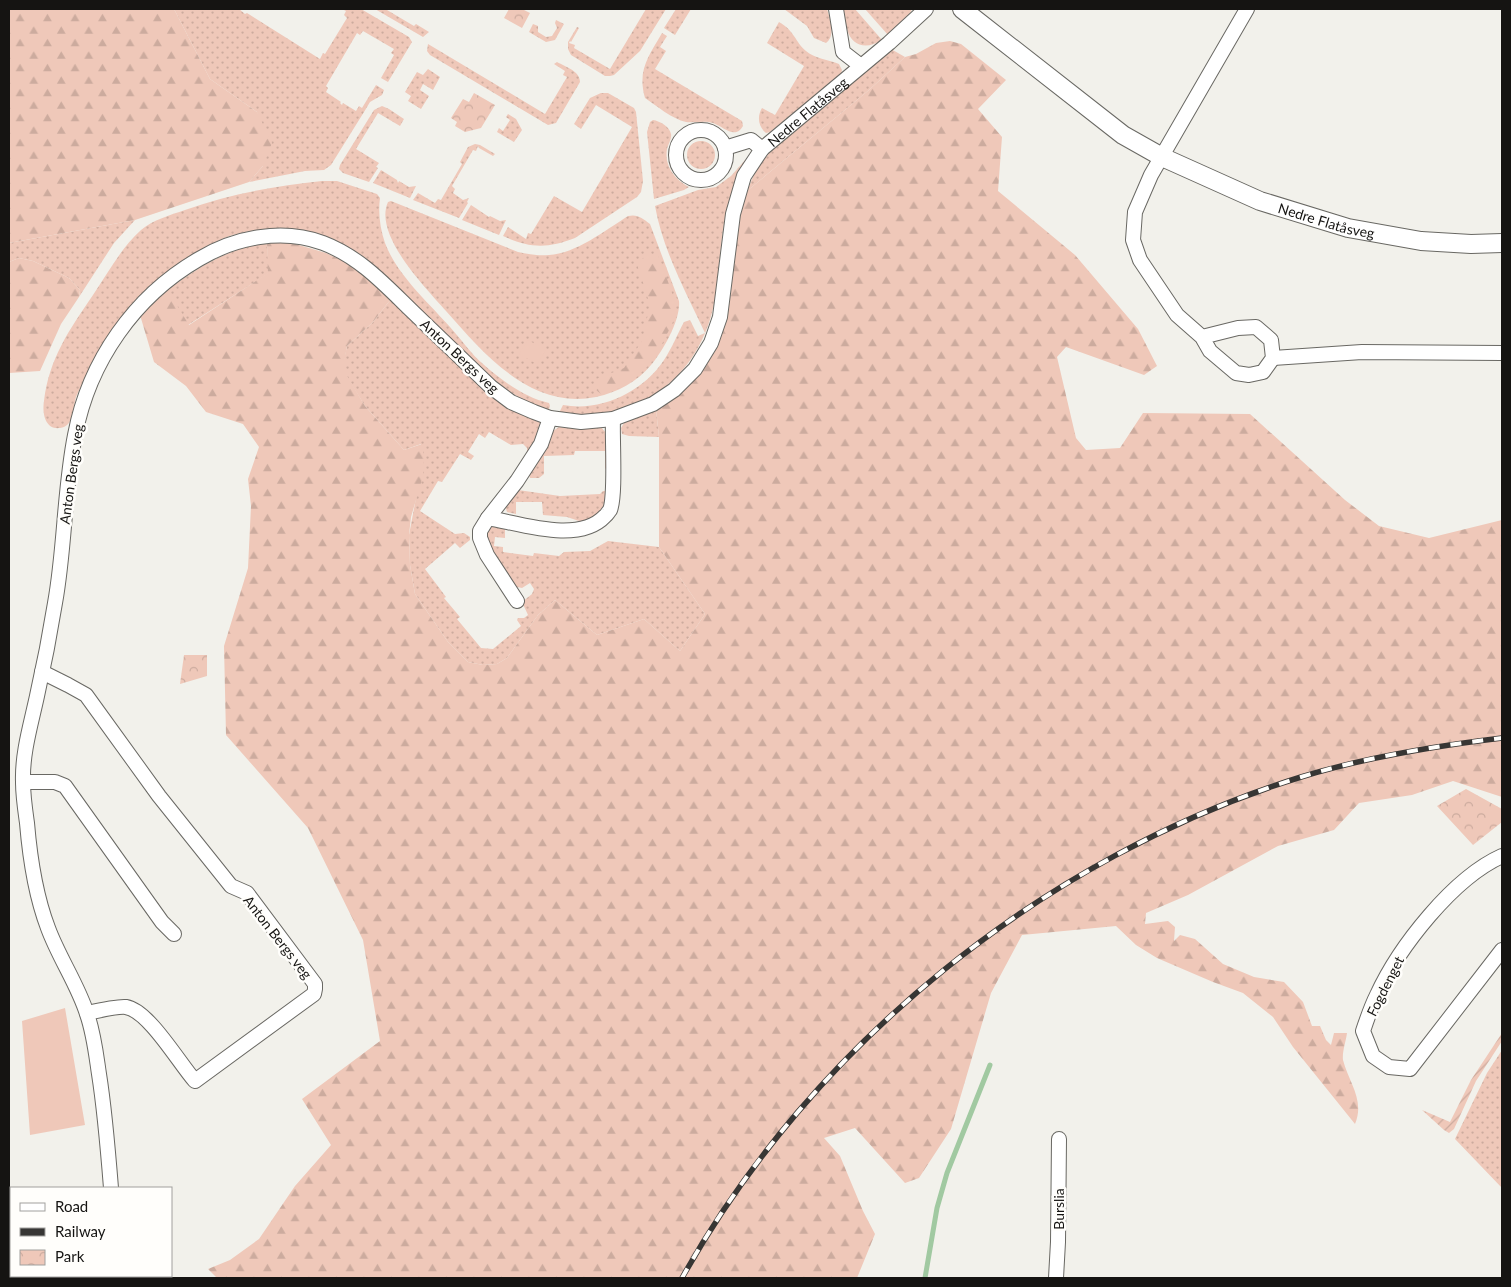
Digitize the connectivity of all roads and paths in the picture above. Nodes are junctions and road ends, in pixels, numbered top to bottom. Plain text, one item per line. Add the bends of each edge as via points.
1 (836, 9) edge
2 (926, 9) edge
3 (962, 9) edge
4 (1247, 9) edge
5 (861, 66) junction
6 (725, 148) dead end
7 (762, 148) junction
8 (1162, 157) junction
9 (1502, 244) edge
10 (1202, 337) junction
11 (1502, 353) edge
12 (1273, 358) junction
13 (550, 418) junction
14 (612, 419) junction
15 (488, 518) junction
16 (517, 601) dead end
17 (42, 672) junction
18 (23, 782) junction
19 (1502, 856) edge
20 (174, 934) dead end
21 (1502, 950) edge
22 (87, 1013) junction
23 (1059, 1139) dead end
24 (111, 1187) edge
25 (1056, 1278) edge

1 - 5 street, Nedre Flatåsveg via 843,52
2 - 5 street, Nedre Flatåsveg
3 - 8 street, Nedre Flatåsveg via 1124,135
4 - 8 street
5 - 7 street, Nedre Flatåsveg
6 - 7 street, Nedre Flatåsveg via 751,140
7 - 14 street, Anton Bergs veg via 744,176 733,214 720,317 711,343 695,369 674,390 653,404
8 - 9 street, Nedre Flatåsveg via 1260,201 1348,228 1421,241
8 - 10 street via 1135,212 1133,240 1140,260 1177,315
10 - 12 street via 1256,327 1271,340
10 - 12 street via 1210,351 1236,373 1263,372
11 - 12 street via 1362,352
13 - 14 street, Anton Bergs veg via 581,422
13 - 15 street via 541,444
13 - 17 street, Anton Bergs veg via 511,402 492,387 355,258 321,242 293,236 268,236 235,242 209,253 154,291 113,340 91,379 75,436 56,599
14 - 15 street via 613,491 610,511 600,522 576,531 555,531
15 - 16 street via 480,531 480,538 486,555
17 - 18 street, Anton Bergs veg via 26,747
17 - 22 street, Anton Bergs veg via 86,695 159,796 231,886 247,894 315,989 314,994 195,1081 141,1014 126,1007
18 - 20 street via 55,782 65,786 162,922
18 - 22 street, Anton Bergs veg via 38,902
19 - 21 street, Fogdenget via 1488,862 1454,890 1399,956 1377,994 1363,1031 1373,1056 1389,1067 1410,1069
22 - 24 street, Anton Bergs veg via 96,1048 106,1116
23 - 25 street, Burslia

